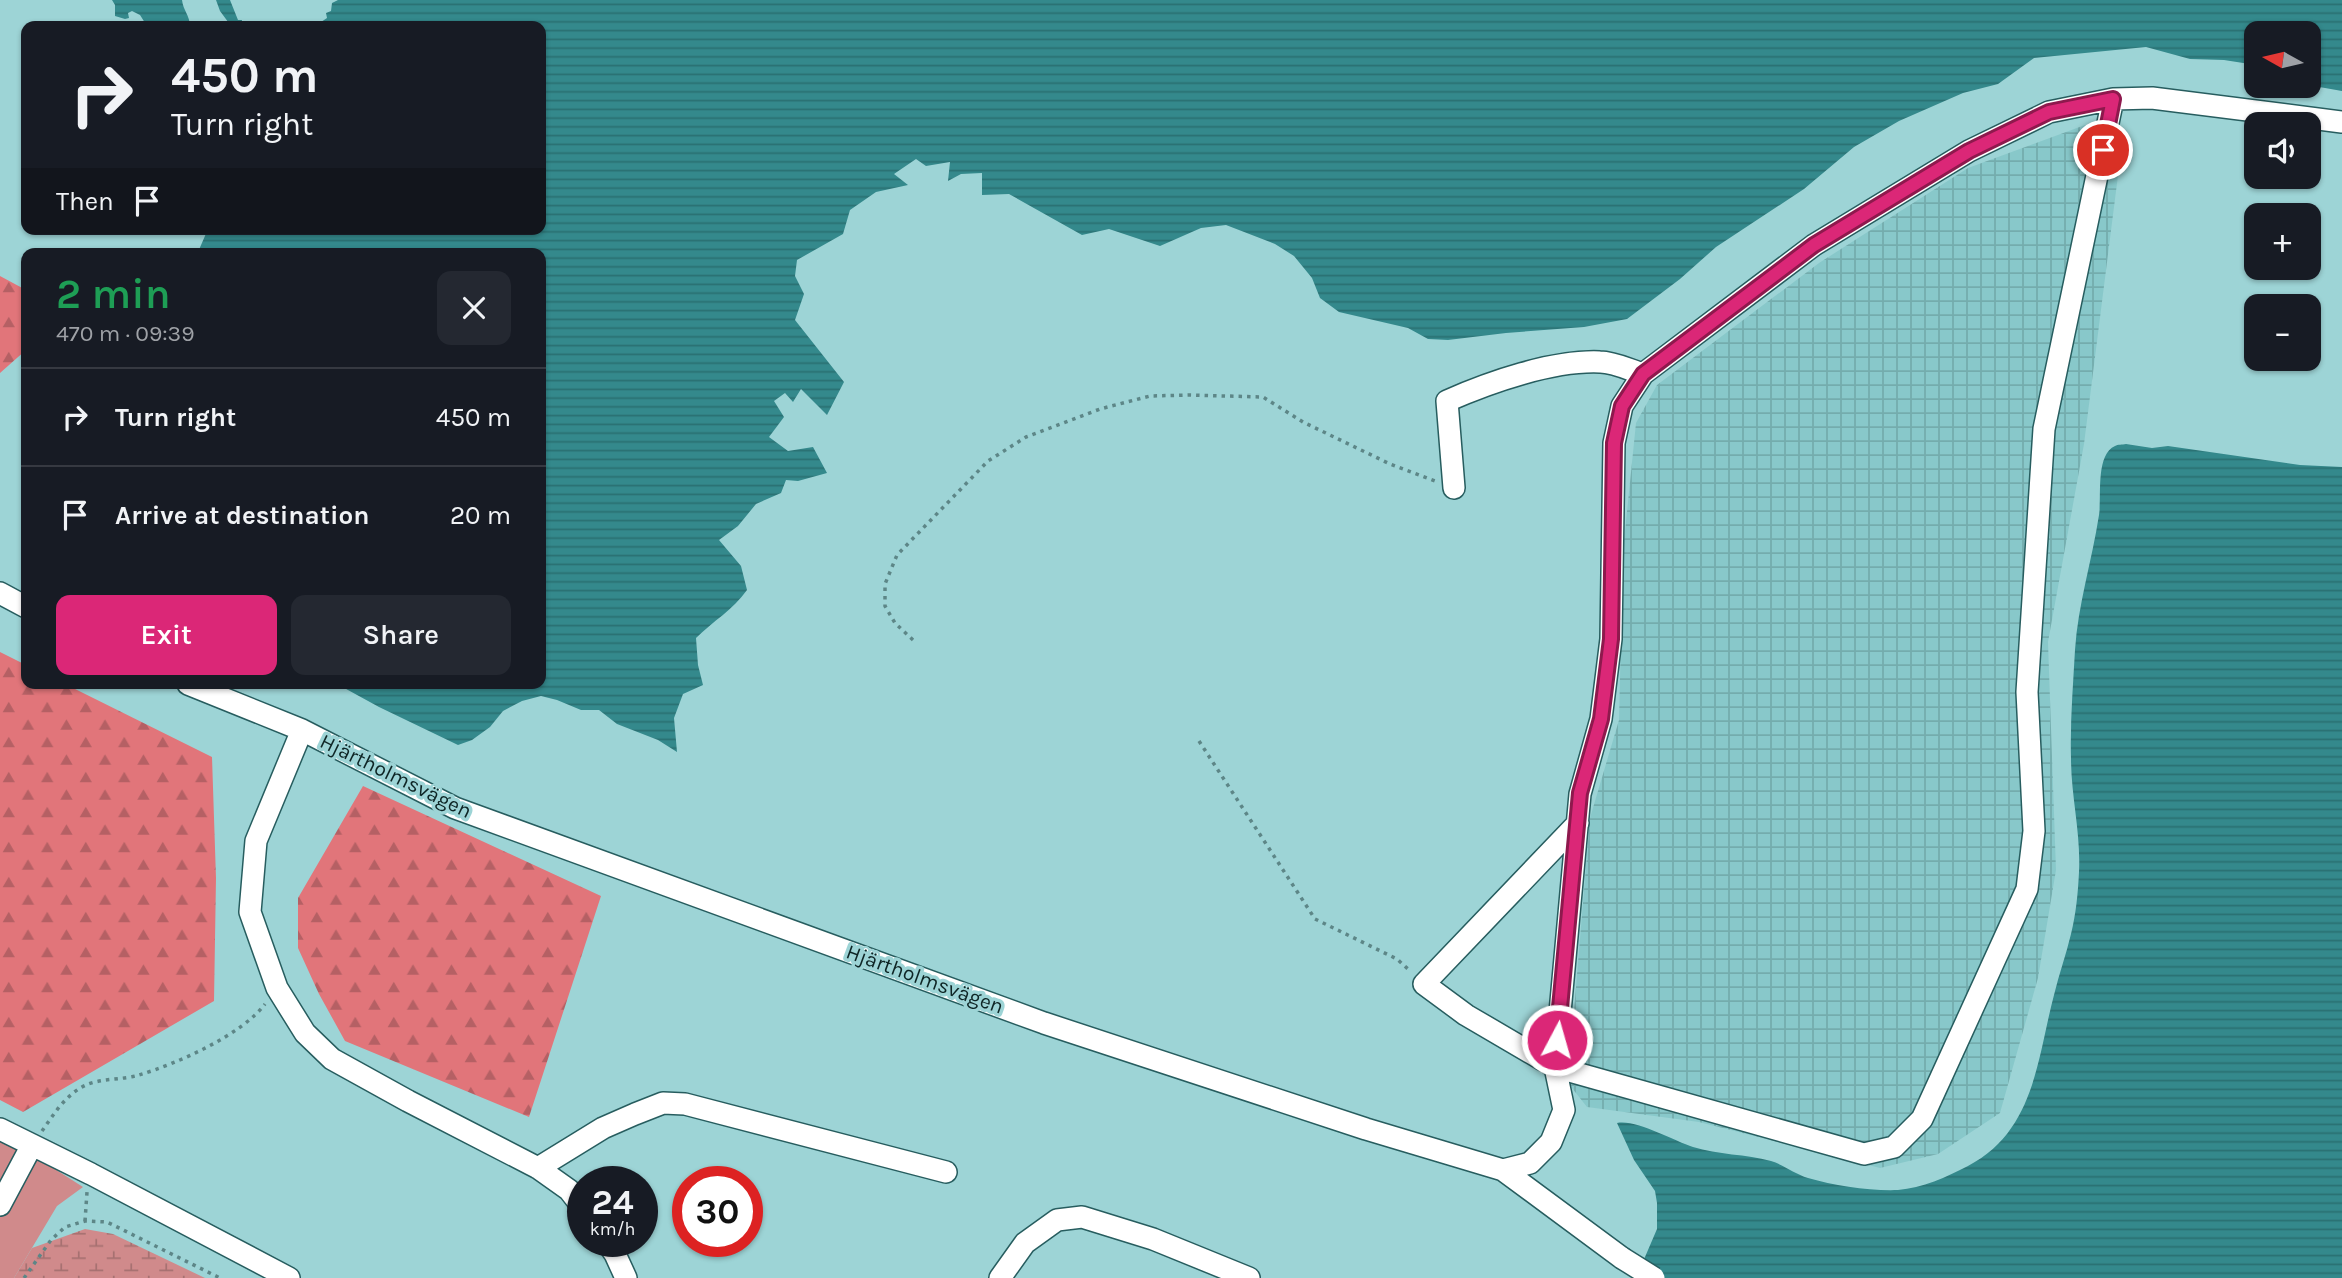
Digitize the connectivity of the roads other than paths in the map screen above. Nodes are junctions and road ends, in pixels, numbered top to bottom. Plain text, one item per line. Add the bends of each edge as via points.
1 (2113, 99) junction
2 (2342, 122) edge
3 (1643, 374) junction
4 (1454, 488) road end
5 (0, 593) edge
6 (21, 604) edge
7 (200, 689) edge
8 (302, 730) junction
9 (1578, 823) junction
10 (1555, 1067) junction
11 (0, 1129) edge
12 (32, 1145) junction
13 (538, 1168) junction
14 (1503, 1170) junction
15 (946, 1172) dead end
16 (567, 1189) edge
17 (0, 1205) edge
18 (616, 1257) edge
19 (289, 1278) edge
20 (626, 1278) edge
21 (1000, 1278) edge
22 (1249, 1278) edge
23 (1654, 1278) edge

1 - 2 street via 2152,98
1 - 3 street via 2049,112 1969,151 1814,245
1 - 10 street via 2044,429 2027,692 2034,831 2027,889 1922,1119 1894,1147 1864,1154
3 - 4 street via 1603,362 1566,364 1481,386 1447,401
3 - 9 street via 1622,406 1614,443 1611,639 1601,719 1580,793
5 - 6 street
7 - 8 street, Hjärtholmsvägen
8 - 13 street via 256,841 250,912 277,988 305,1033 332,1059
8 - 14 street, Hjärtholmsvägen via 455,808 1044,1023
9 - 10 street
9 - 10 street via 1424,984 1466,1015
10 - 14 street via 1564,1110 1551,1142 1530,1163
11 - 12 street
12 - 17 street
12 - 19 street
13 - 15 street via 603,1128 663,1103 685,1104
13 - 16 street
14 - 23 street, Hjärtholmsvägen, bridge
18 - 20 street
21 - 22 street via 1025,1242 1057,1220 1082,1217 1153,1239

